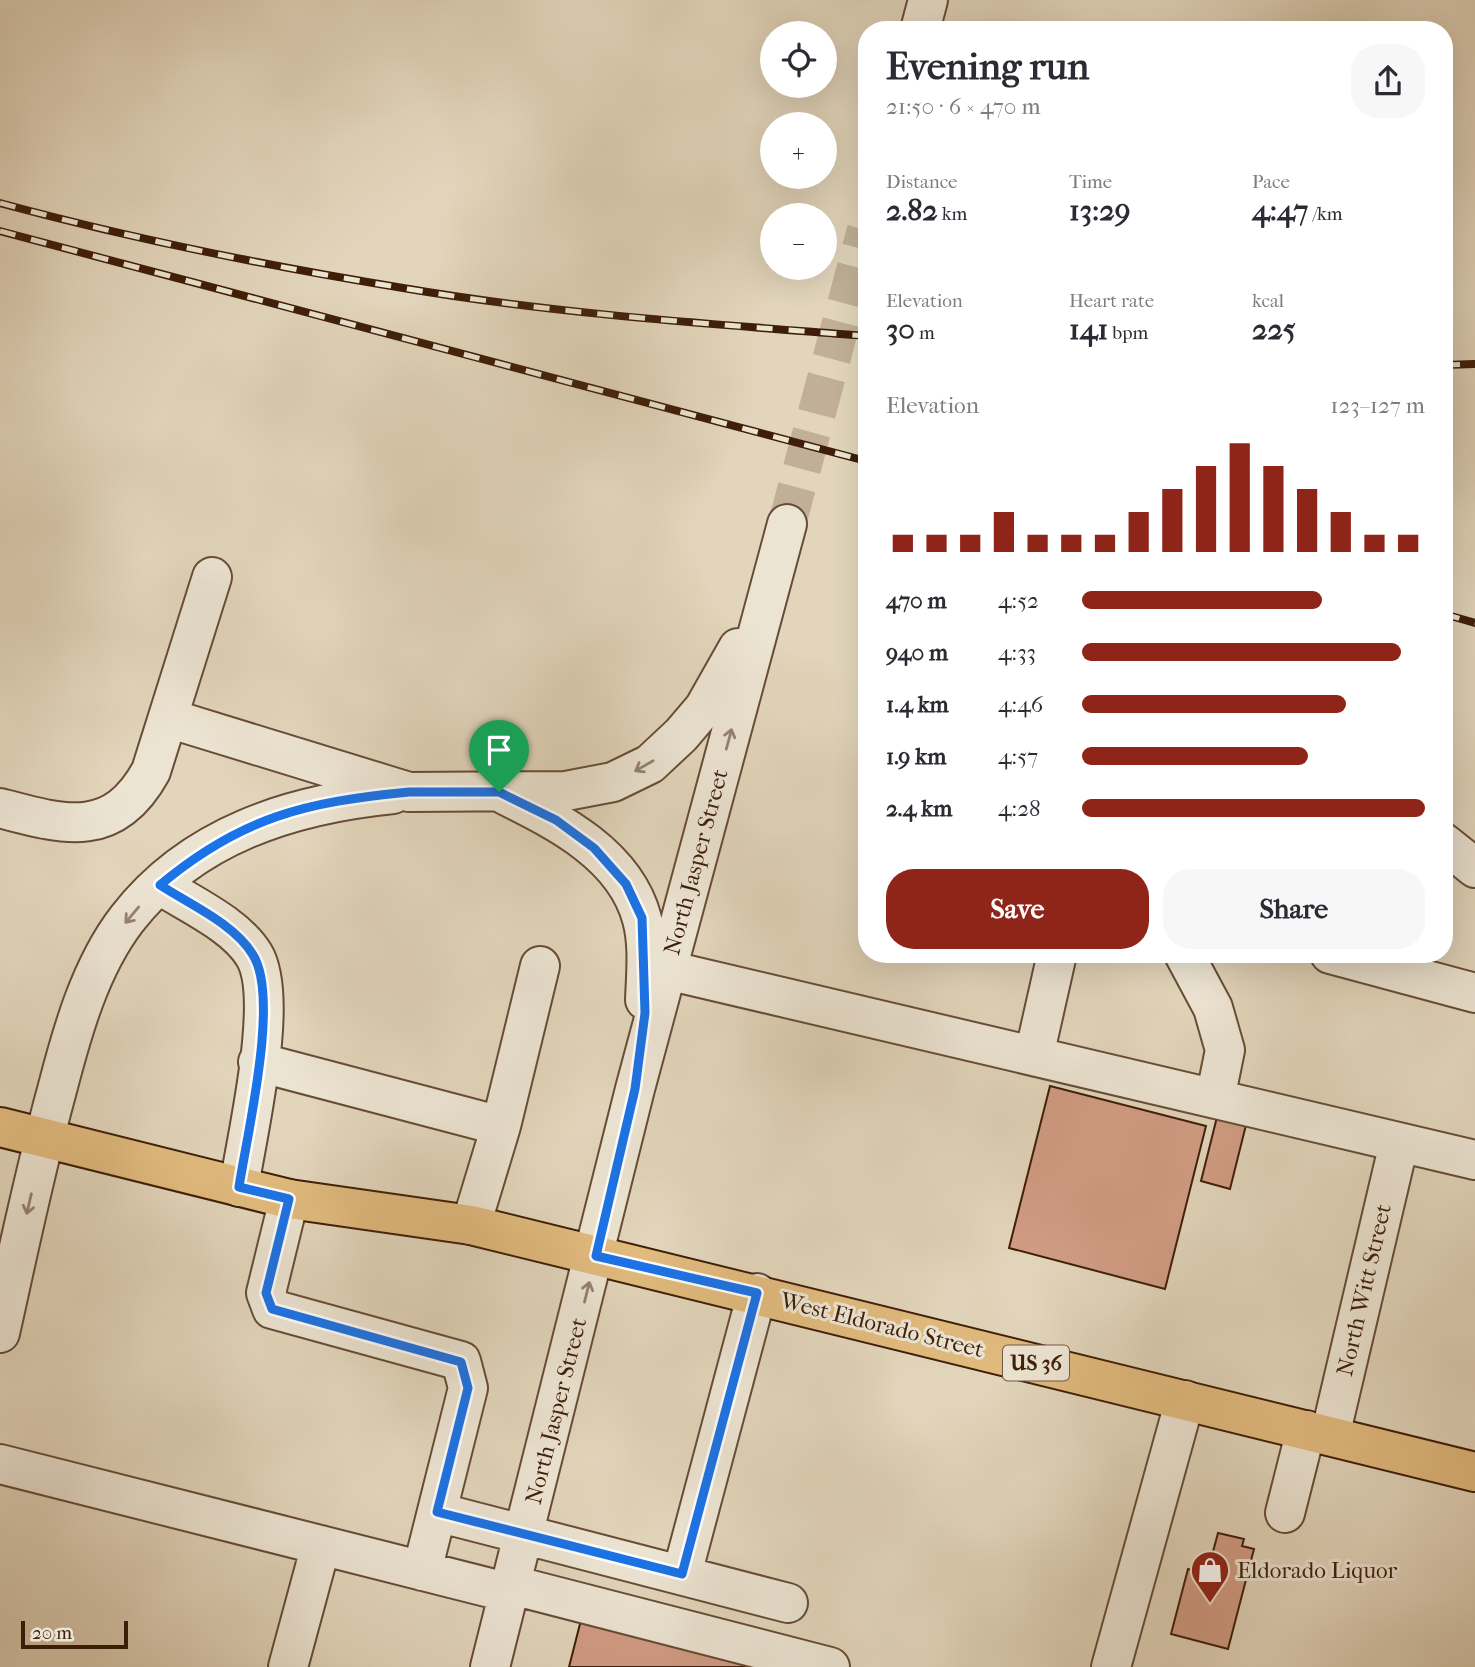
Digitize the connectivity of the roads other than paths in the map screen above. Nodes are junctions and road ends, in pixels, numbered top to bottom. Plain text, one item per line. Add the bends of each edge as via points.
1 (928, 0) edge
2 (922, 21) edge
3 (212, 577) dead end
4 (168, 718) junction
5 (409, 792) junction
6 (499, 792) junction
7 (0, 808) edge
8 (1453, 850) edge
9 (1475, 868) edge
10 (160, 885) junction
11 (1055, 963) edge
12 (1189, 963) edge
13 (1363, 963) edge
14 (540, 966) dead end
15 (667, 970) junction
16 (1475, 993) edge
17 (1034, 1056) junction
18 (258, 1062) junction
19 (635, 1089) junction
20 (1215, 1099) junction
21 (501, 1126) junction
22 (0, 1127) edge
23 (44, 1137) junction
24 (1399, 1143) junction
25 (1475, 1160) edge
26 (239, 1187) junction
27 (289, 1199) junction
28 (471, 1225) junction
29 (596, 1256) junction
30 (757, 1293) junction
31 (2, 1310) edge
32 (1185, 1400) junction
33 (1318, 1433) junction
34 (0, 1464) edge
35 (1475, 1472) edge
36 (437, 1512) junction
37 (1285, 1513) dead end
38 (525, 1532) junction
39 (321, 1545) junction
40 (422, 1570) junction
41 (682, 1574) junction
42 (511, 1589) junction
43 (788, 1603) dead end
44 (288, 1667) edge
45 (490, 1667) edge
46 (830, 1667) edge
47 (1113, 1667) edge

1 - 2 street
3 - 4 street
4 - 5 street
4 - 7 street via 151,771 116,813 79,824
5 - 6 street, North Jasper Street
5 - 10 street via 337,799 286,812 238,830 195,855
15 -> 6 street, North Jasper Street via 784,535 760,602 722,680 681,736 650,764 613,782 565,791
6 - 19 street via 556,820 594,848 626,884 642,918 645,1013
8 - 9 street
10 - 18 street via 226,928 253,954 261,971 264,997
10 -> 23 street via 127,919 93,980 69,1042
11 - 17 street
12 - 20 street via 1213,1008 1225,1050
13 - 16 street
14 - 21 street
15 - 17 street
15 - 19 street, North Jasper Street
17 - 20 street
18 - 21 street
18 - 26 street
19 - 29 street, North Jasper Street
20 - 24 street
21 - 28 street
22 - 23 main road, West Eldorado Street / US 36
23 - 26 main road, West Eldorado Street / US 36
23 -> 31 street
24 - 25 street
24 - 33 street, North Witt Street
26 - 27 main road, West Eldorado Street / US 36
27 - 28 main road, West Eldorado Street / US 36
27 - 36 street via 266,1293 272,1309 461,1362 468,1388
28 - 29 main road, West Eldorado Street / US 36
29 - 30 main road, West Eldorado Street / US 36
38 -> 29 street, North Jasper Street
30 - 32 main road, West Eldorado Street / US 36
30 - 41 street
32 - 33 main road, West Eldorado Street / US 36
32 - 47 street
33 - 35 main road, West Eldorado Street / US 36
33 - 37 street, North Witt Street
34 - 39 street
36 - 38 street
36 - 40 street
38 - 41 street
38 - 42 street, North Jasper Street
39 - 40 street
39 - 44 street
40 - 42 street
41 - 43 street
42 - 45 street, North Jasper Street
42 - 46 street

